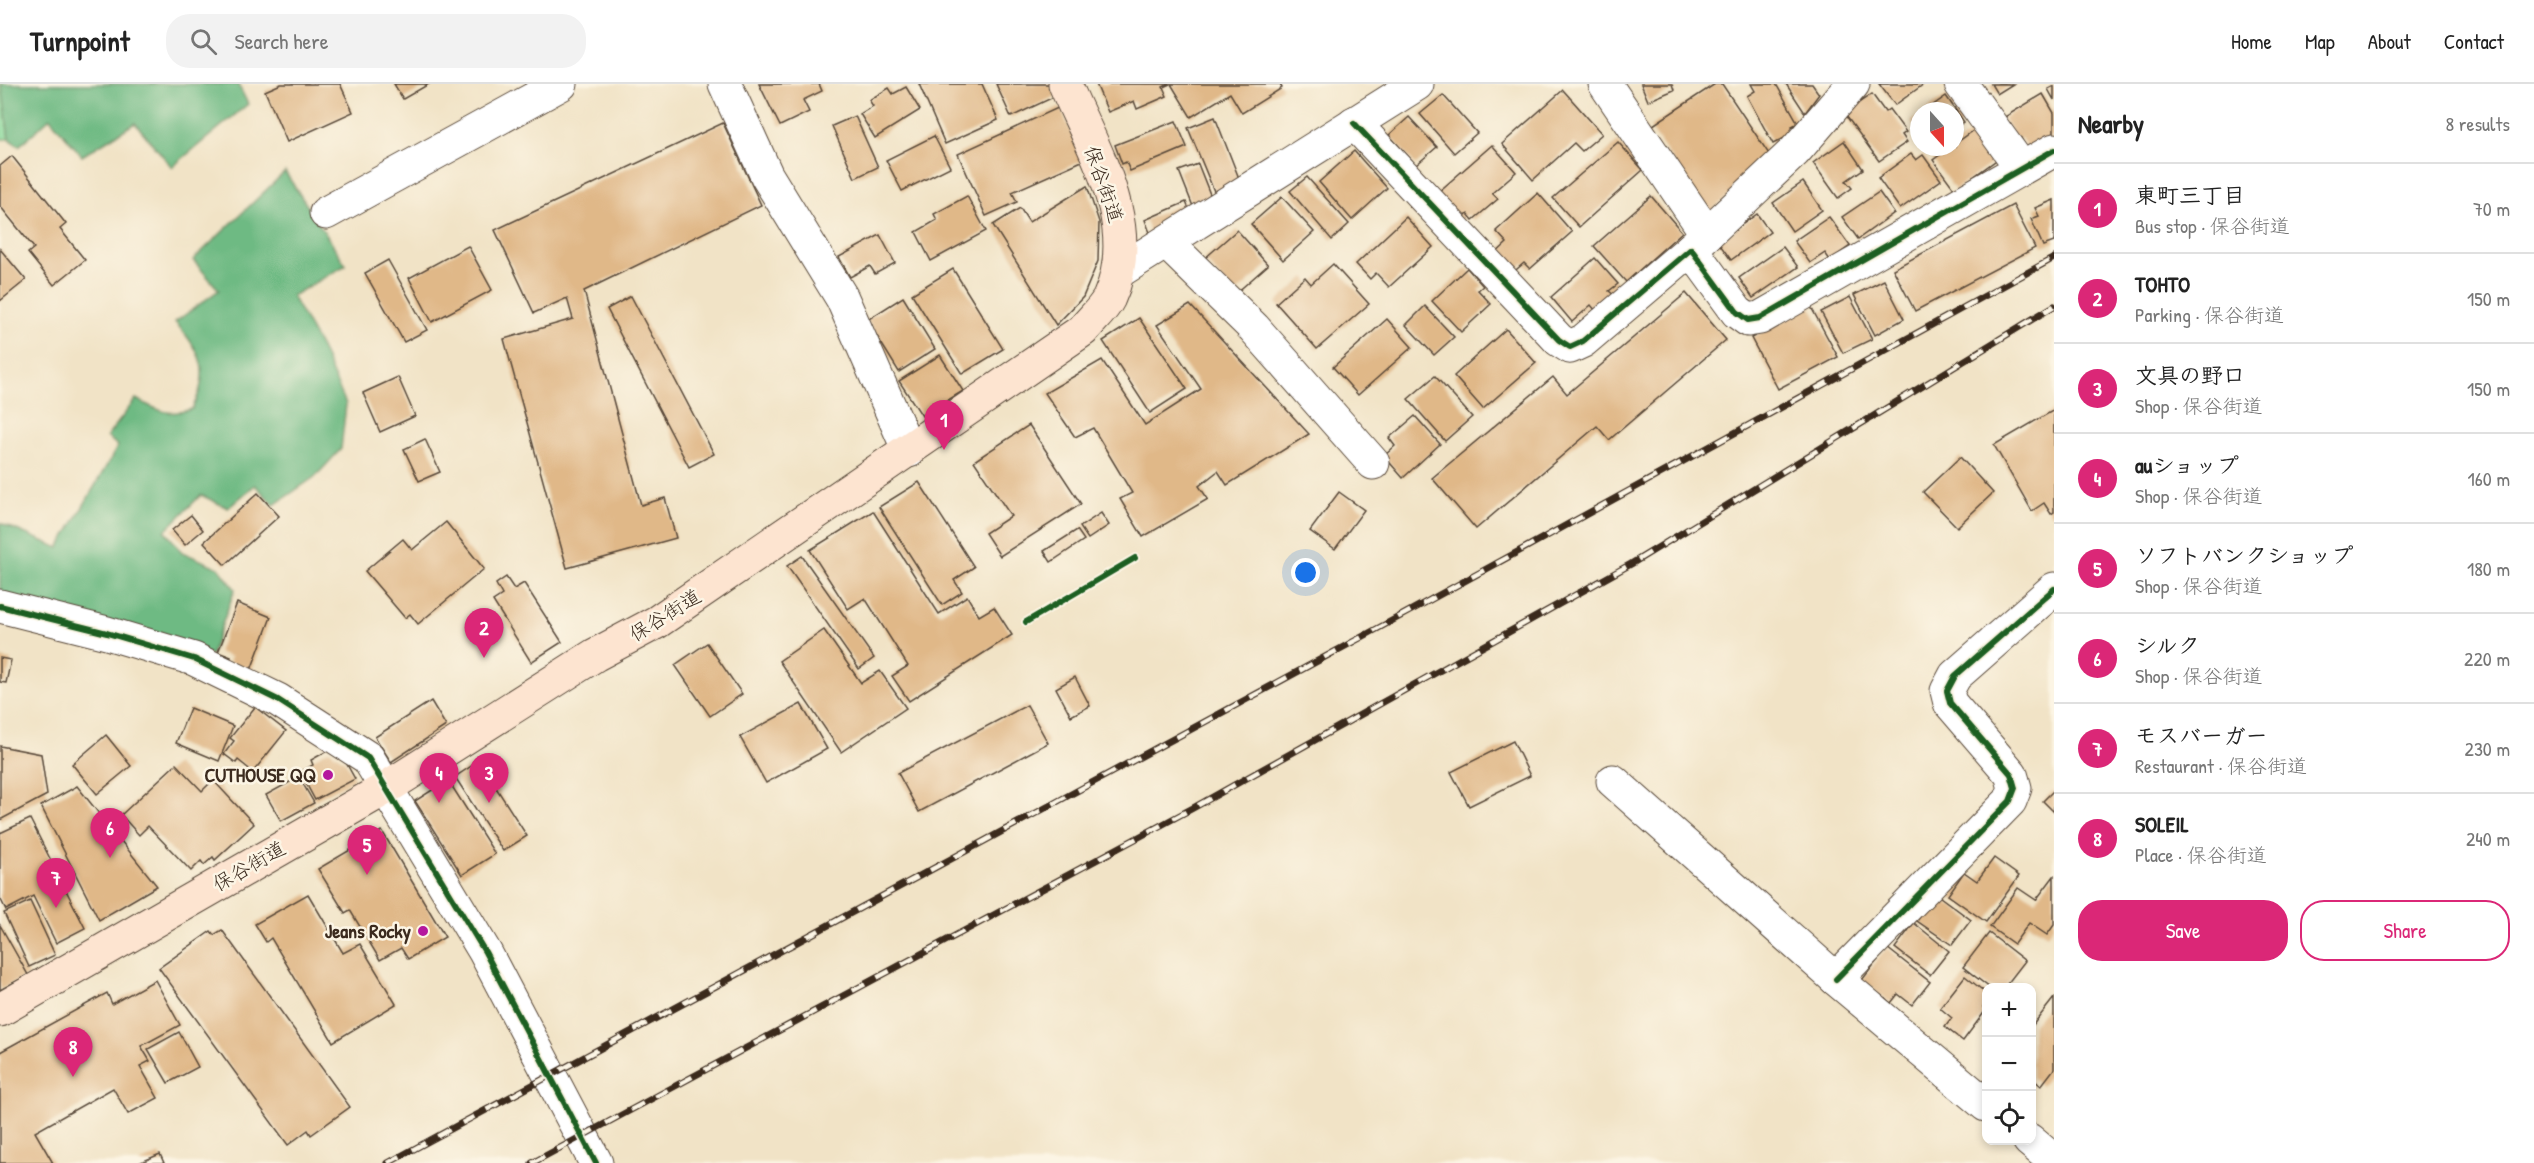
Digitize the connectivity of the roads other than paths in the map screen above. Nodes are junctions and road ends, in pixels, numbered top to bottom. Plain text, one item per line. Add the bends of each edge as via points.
1 (561, 84) edge
2 (725, 84) edge
3 (1065, 84) edge
4 (1605, 84) edge
5 (1853, 84) edge
6 (1961, 84) edge
7 (1411, 86) edge
8 (1354, 123) junction
9 (2054, 150) edge
10 (2021, 167) junction
11 (326, 213) dead end
12 (1699, 242) junction
13 (1167, 243) junction
14 (1118, 272) junction
15 (909, 451) junction
16 (1373, 464) dead end
17 (2054, 589) edge
18 (0, 606) edge
19 (1613, 781) dead end
20 (386, 788) junction
21 (1836, 979) junction
22 (0, 1010) edge
23 (1982, 1102) edge
24 (2035, 1145) edge
25 (2054, 1161) edge
26 (596, 1163) edge

1 - 11 street
2 - 15 street via 767,176 842,298
3 - 14 main road, 保谷街道 via 1107,183 1120,226 1122,251
4 - 12 street
5 - 12 street via 1795,152
6 - 10 street
7 - 8 street
8 - 12 street via 1559,340 1570,346 1583,341
8 - 13 street
9 - 10 street
10 - 12 street via 1760,318 1748,320 1737,312
13 - 14 street
13 - 16 street via 1254,328
14 - 15 main road, 保谷街道 via 1108,300 1083,330
15 - 20 main road, 保谷街道 via 657,622 595,655
17 - 21 street via 1955,676 1947,691 1950,704 2011,774 2015,788 2010,801
18 - 20 street via 194,659 278,700 360,751
19 - 21 street
20 - 22 main road, 保谷街道
20 - 26 street via 485,952
21 - 23 street
24 - 25 street

